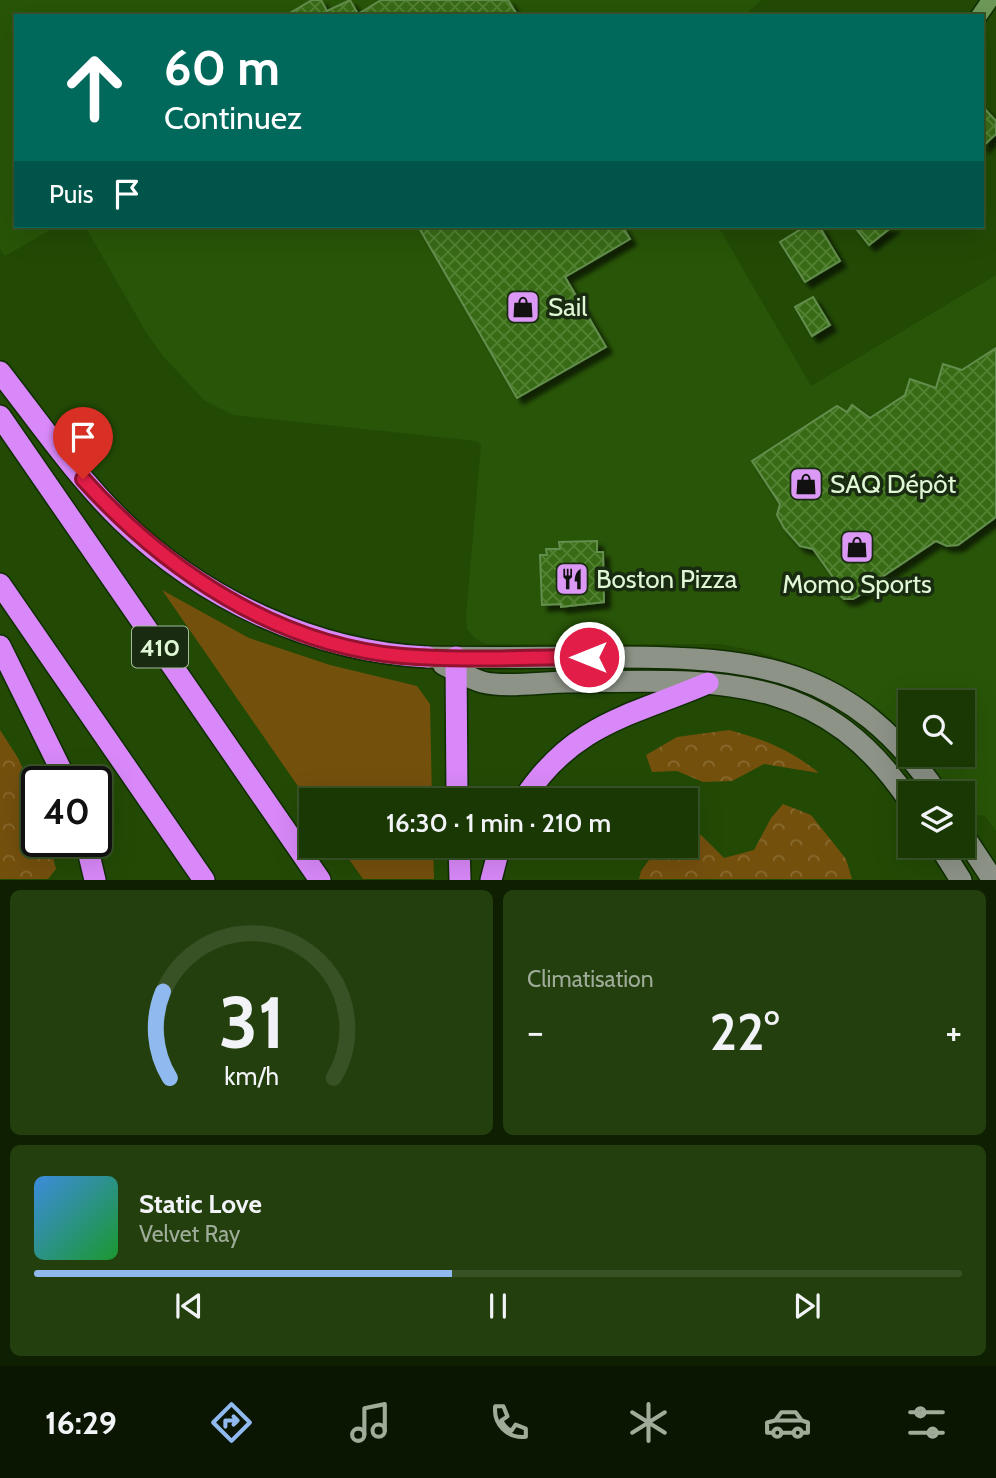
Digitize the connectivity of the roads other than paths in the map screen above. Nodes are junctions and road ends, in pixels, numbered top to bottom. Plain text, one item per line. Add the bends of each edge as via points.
1 (0, 372) edge
2 (0, 416) edge
3 (0, 584) edge
4 (0, 646) edge
5 (428, 657) joint
6 (456, 664) junction
7 (708, 683) junction
8 (59, 766) edge
9 (928, 781) edge
10 (898, 787) edge
11 (457, 788) edge
12 (533, 788) edge
13 (975, 852) edge
14 (90, 857) edge
15 (459, 858) edge
16 (497, 858) edge
17 (947, 858) edge
18 (95, 880) edge
19 (204, 880) edge
20 (320, 880) edge
21 (460, 880) edge
22 (491, 880) edge
23 (961, 880) edge
24 (993, 880) edge

1 - 5 highway via 107,505 192,577 256,613 318,638 368,651
2 - 20 highway, 410
3 - 19 highway
4 - 8 highway
5 - 6 street
6 - 7 street via 483,682
6 - 9 street via 695,658 778,671 824,687 867,715 902,747
6 - 11 highway
7 - 10 street via 772,693 823,715 868,750
7 - 12 highway via 596,727 559,756
13 - 24 street
14 - 18 highway
15 - 21 highway
16 - 22 highway
17 - 23 street

